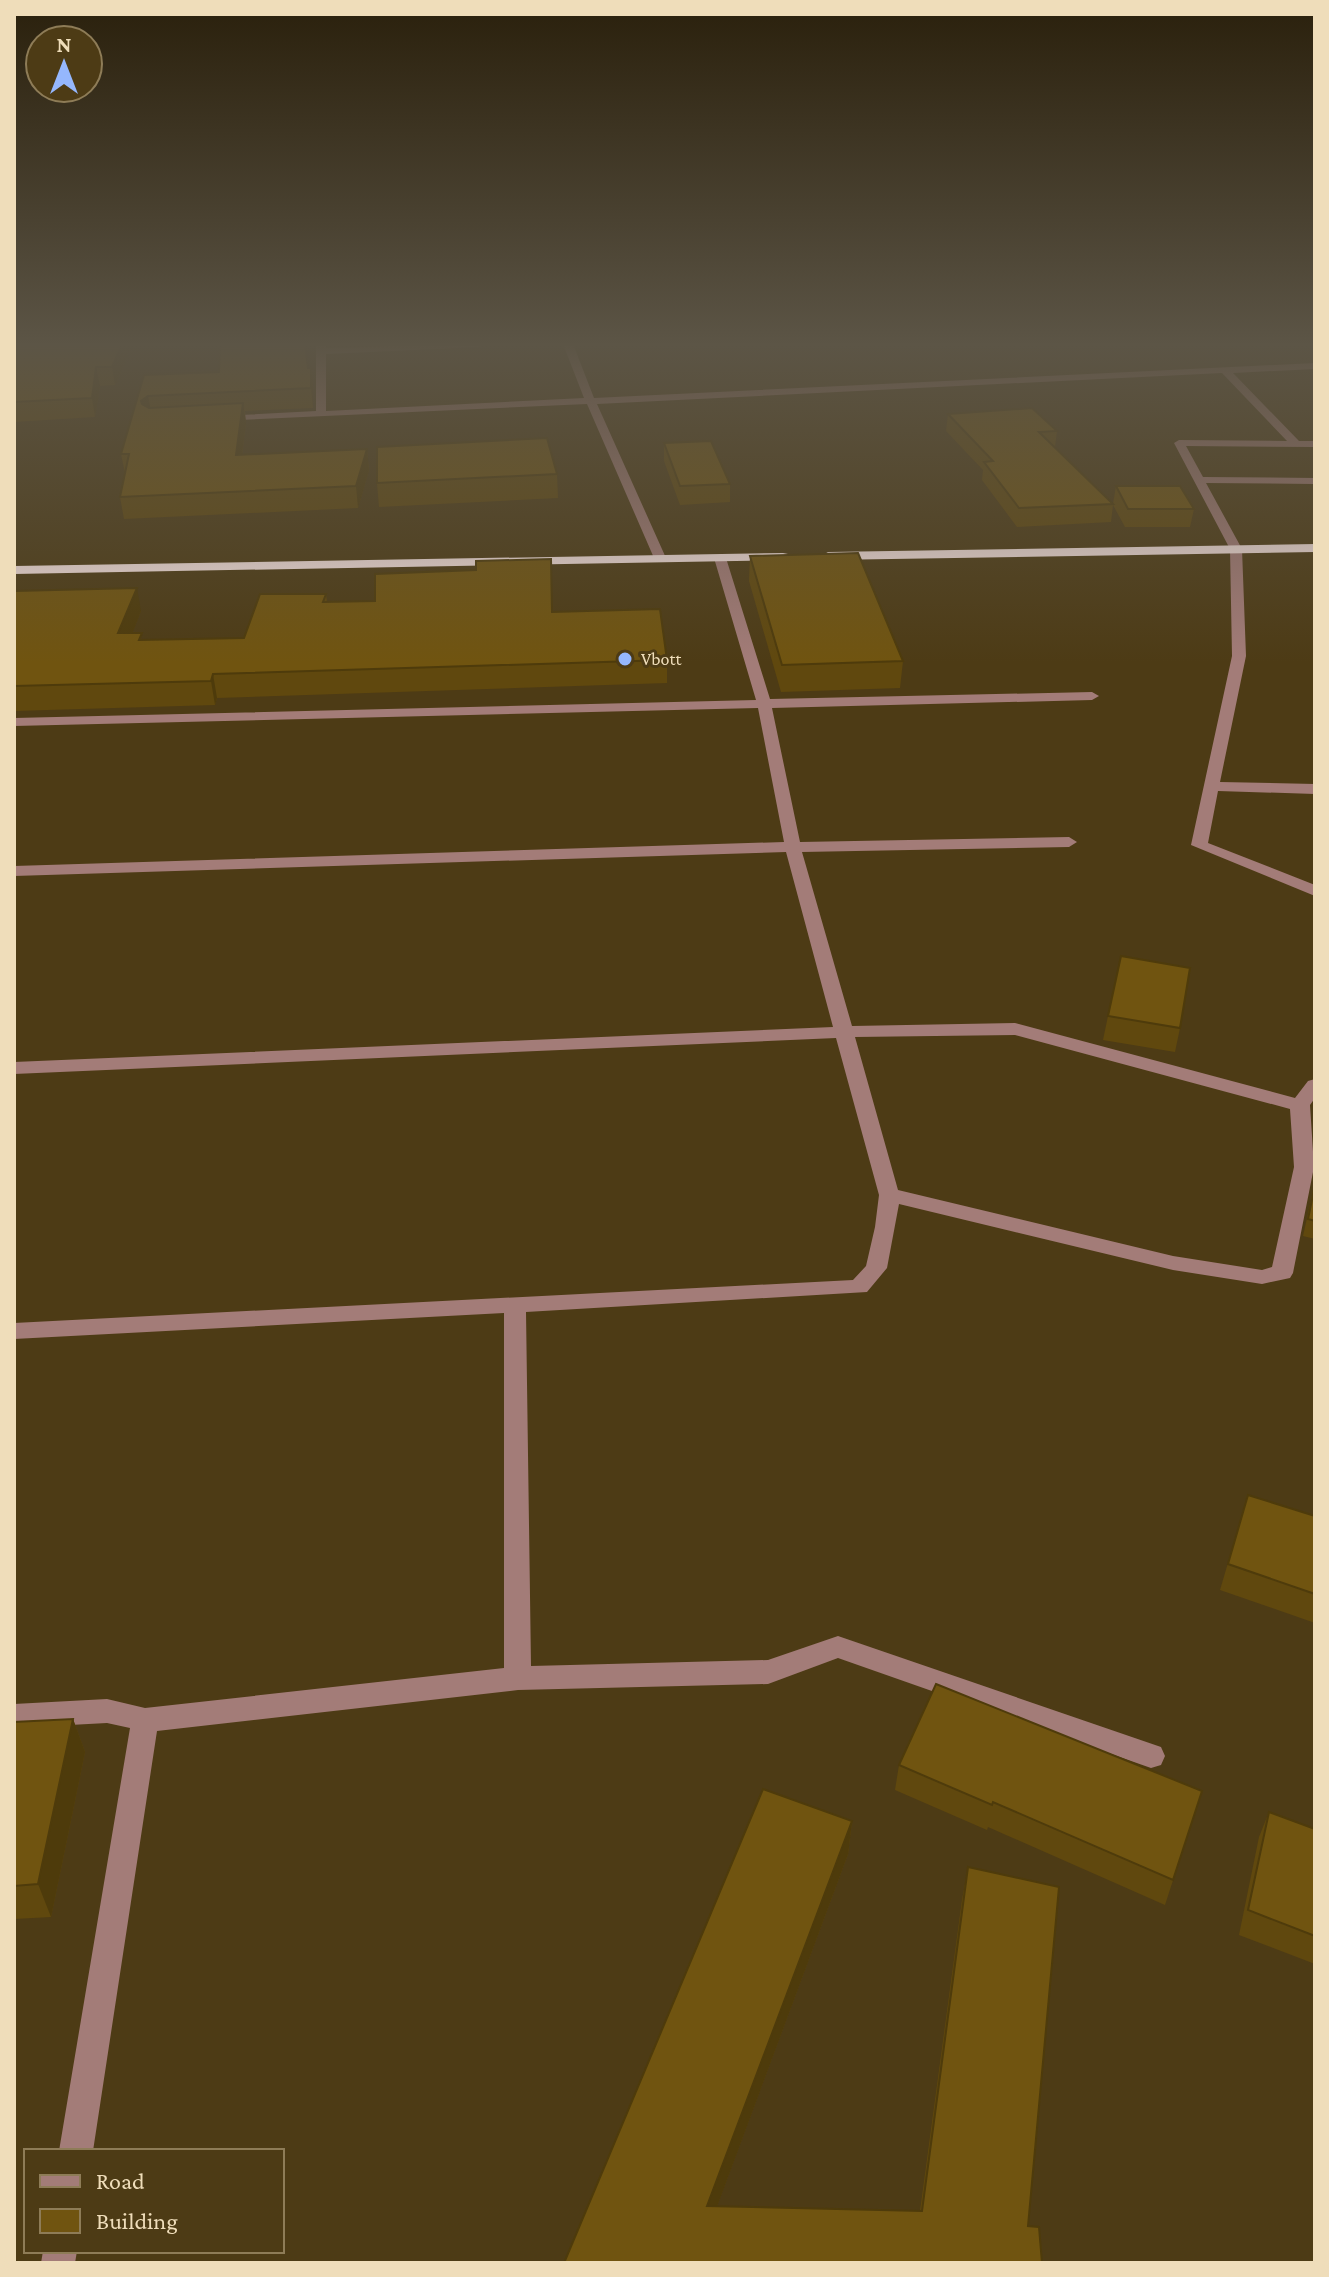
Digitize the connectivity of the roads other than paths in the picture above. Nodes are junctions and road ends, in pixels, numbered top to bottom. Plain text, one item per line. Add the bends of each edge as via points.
1 (612, 450) edge
2 (1183, 450) edge
3 (1199, 480) junction
4 (1315, 481) edge
5 (1315, 548) edge
6 (1236, 549) junction
7 (660, 558) junction
8 (720, 558) junction
9 (14, 570) edge
10 (1092, 696) dead end
11 (764, 704) junction
12 (14, 722) edge
13 (1211, 786) junction
14 (1315, 789) edge
15 (1069, 842) dead end
16 (793, 847) junction
17 (14, 871) edge
18 (1315, 891) edge
19 (844, 1032) junction
20 (14, 1068) edge
21 (1315, 1085) edge
22 (1300, 1105) junction
23 (1310, 1169) edge
24 (889, 1195) junction
25 (515, 1305) junction
26 (14, 1331) edge
27 (518, 1678) junction
28 (14, 1716) edge
29 (145, 1720) junction
30 (1151, 1756) dead end
31 (76, 2149) edge

1 - 7 street
2 - 3 street
3 - 4 street
3 - 6 street
5 - 6 highway
6 - 8 highway
6 - 13 street via 1239,656
7 - 8 highway
7 - 9 highway
8 - 11 street
10 - 11 street
11 - 12 street
11 - 16 street
13 - 14 street
13 - 18 street via 1199,845
15 - 16 street
16 - 17 street
16 - 19 street
19 - 20 street
19 - 22 street via 1015,1029
19 - 24 street
21 - 22 street
22 - 23 street
23 - 24 street via 1282,1273 1262,1277 1173,1263
24 - 25 street via 876,1268 859,1287
25 - 26 street
25 - 27 street
27 - 29 street
27 - 30 street via 768,1672 838,1647
28 - 29 street via 107,1711
29 - 31 street

